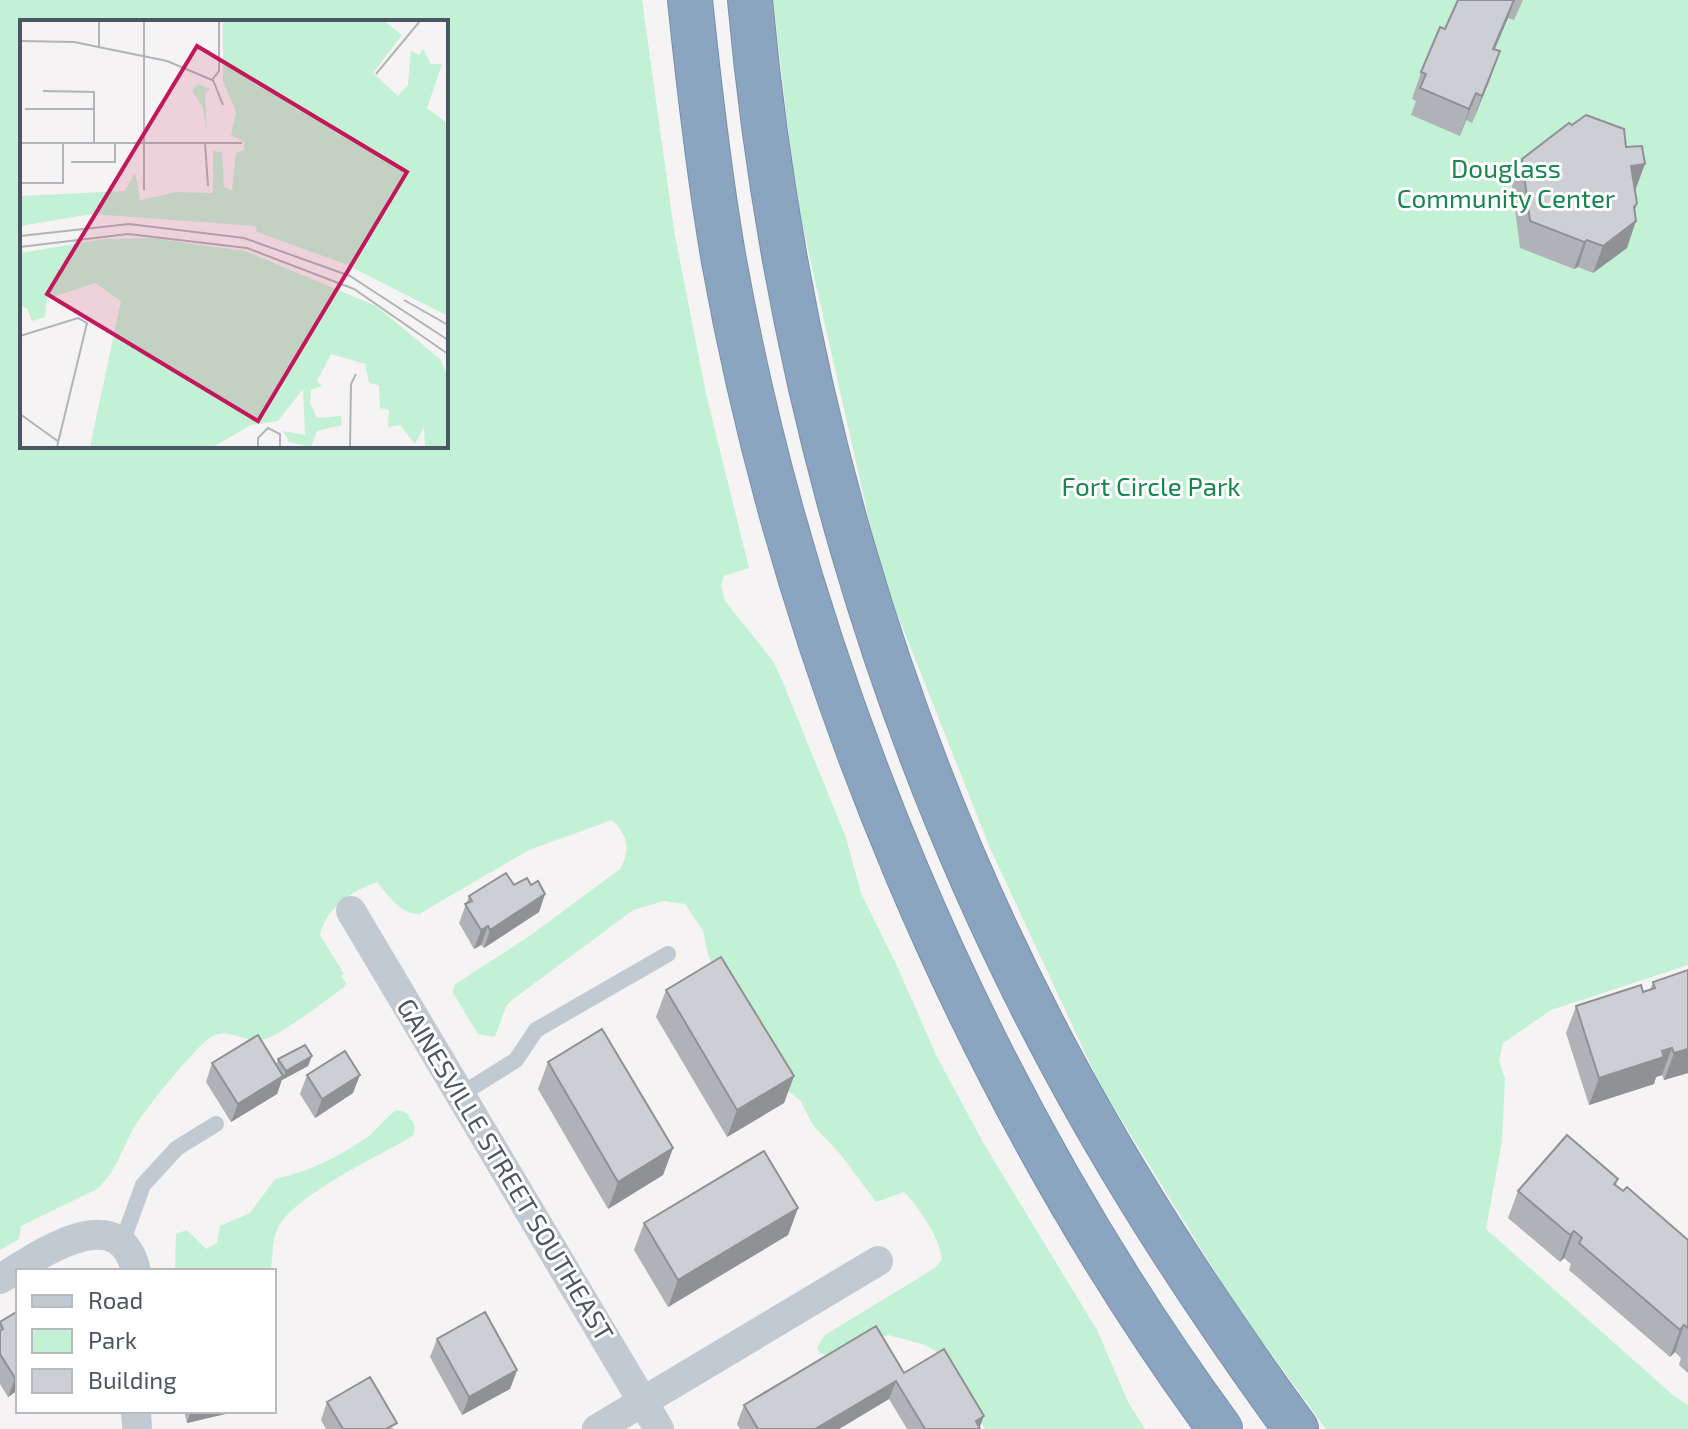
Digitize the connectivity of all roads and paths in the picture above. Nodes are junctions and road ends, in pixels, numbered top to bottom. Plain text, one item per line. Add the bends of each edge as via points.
1 (690, 0) edge
2 (750, 0) edge
3 (351, 911) dead end
4 (668, 954) dead end
5 (460, 1095) junction
6 (216, 1124) dead end
7 (109, 1238) junction
8 (878, 1261) dead end
9 (17, 1269) edge
10 (136, 1269) edge
11 (642, 1402) junction
12 (597, 1429) edge
13 (659, 1429) edge
14 (1220, 1429) edge
15 (1296, 1429) edge

1 - 14 highway via 727,277 754,402 814,617 869,773 920,902 1020,1107 1130,1297
2 - 15 highway via 769,169 798,338 842,511 904,709 995,928 1065,1069 1144,1205
3 - 5 street, GAINESVILLE STREET SOUTHEAST
4 - 5 lane via 536,1030 516,1060
5 - 11 street, GAINESVILLE STREET SOUTHEAST
6 - 7 lane via 177,1148 143,1185
7 - 9 street via 58,1244
7 - 10 street
8 - 11 street
11 - 12 street
11 - 13 street, GAINESVILLE STREET SOUTHEAST

